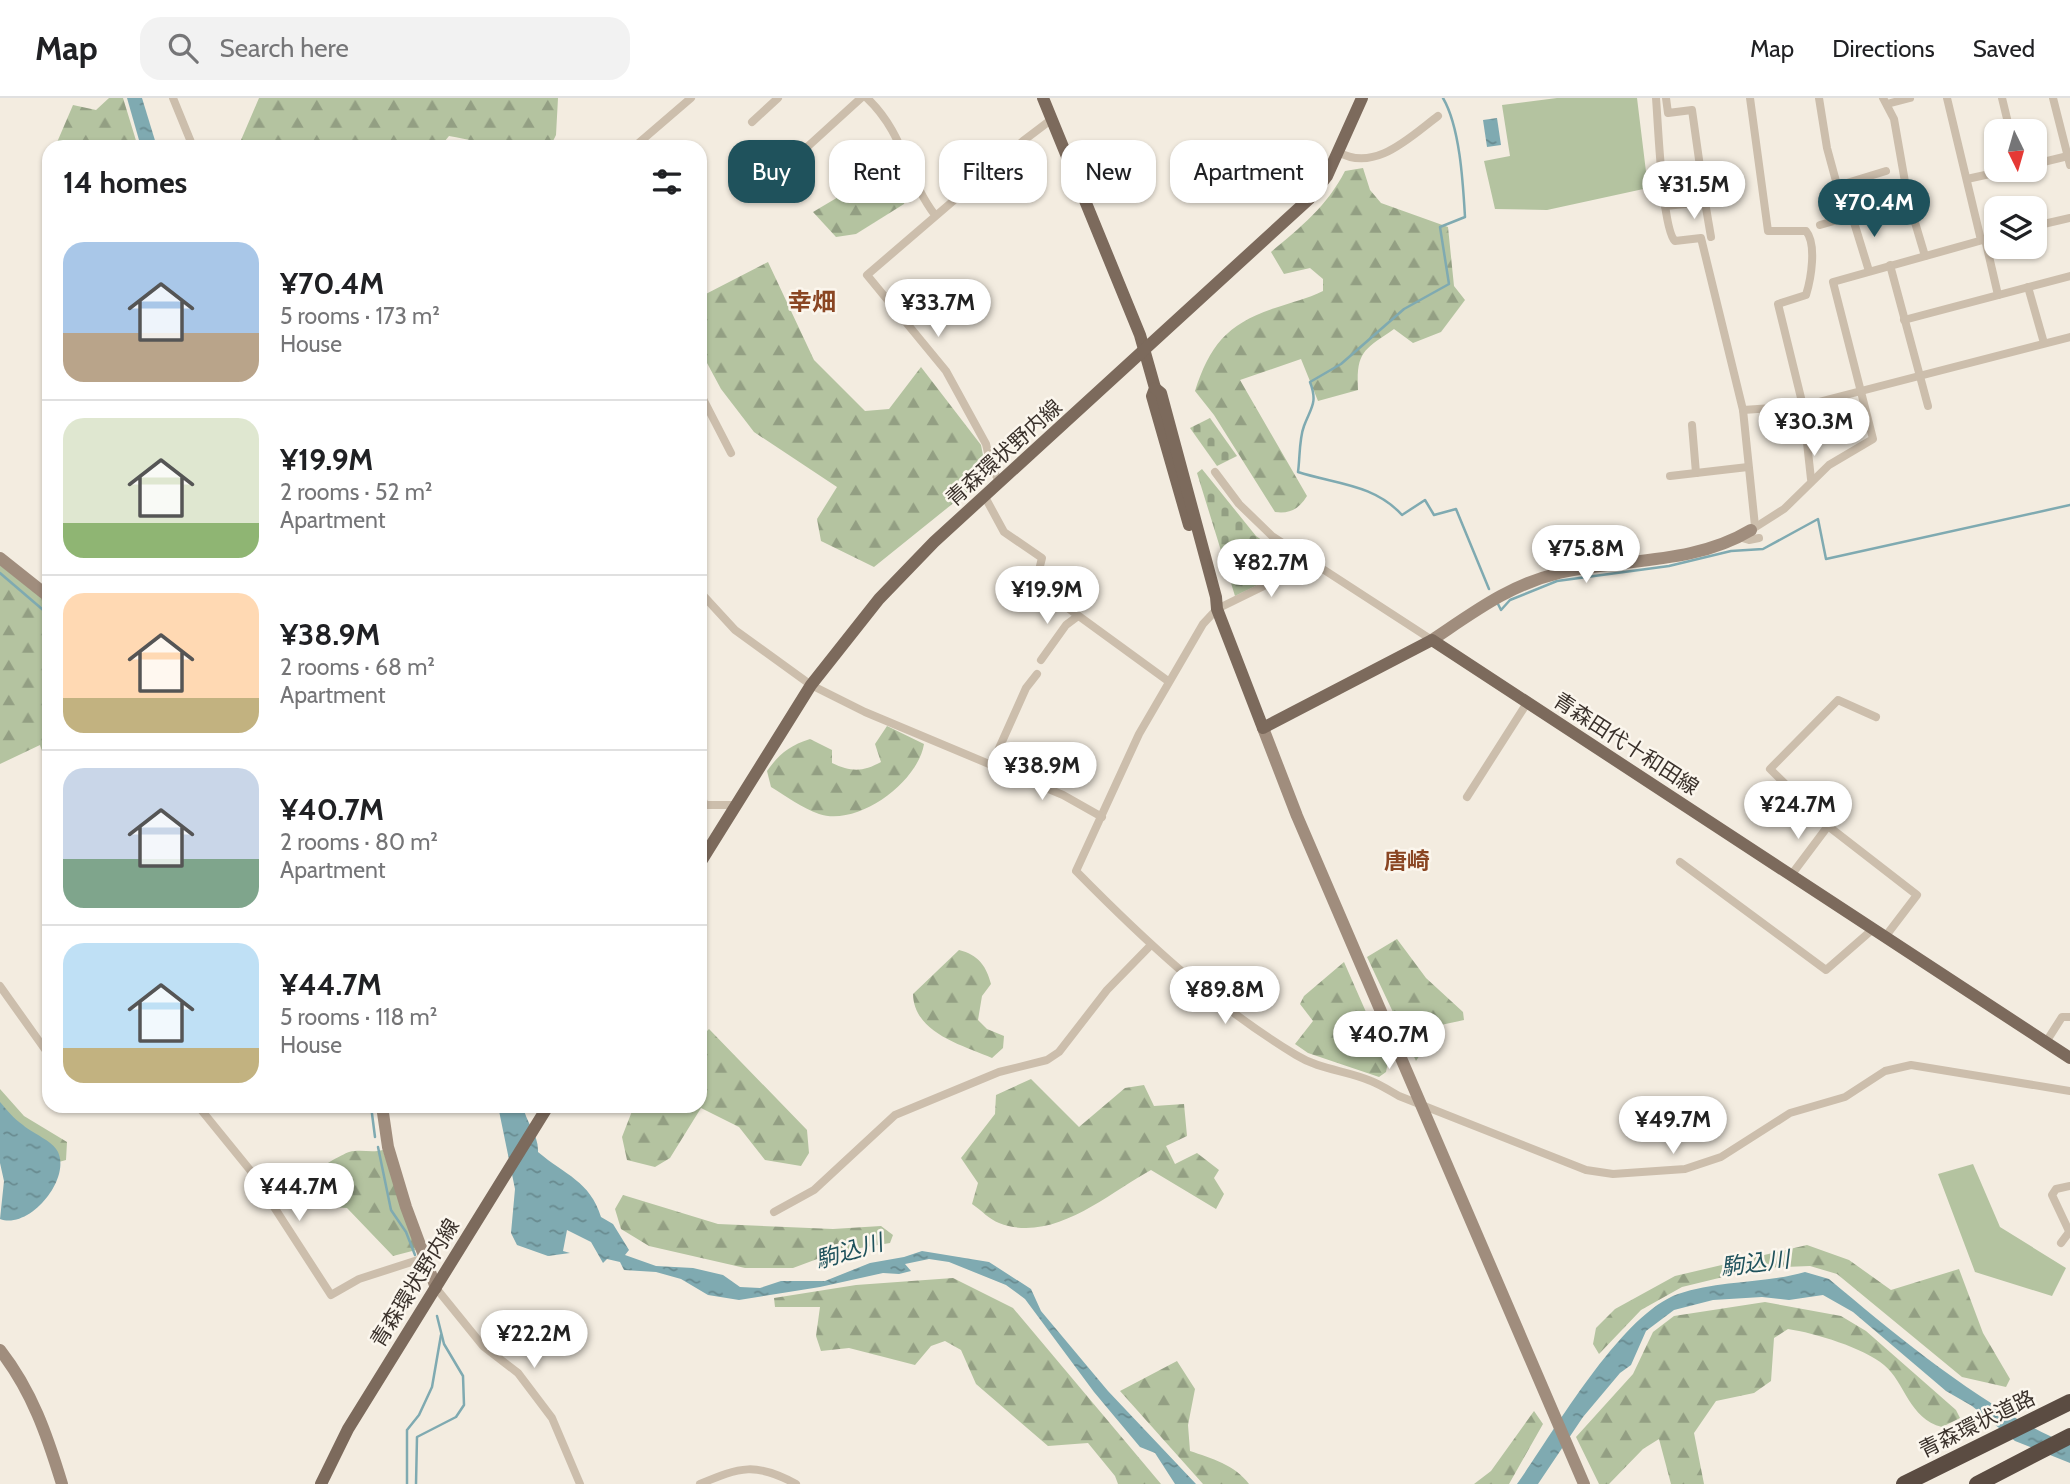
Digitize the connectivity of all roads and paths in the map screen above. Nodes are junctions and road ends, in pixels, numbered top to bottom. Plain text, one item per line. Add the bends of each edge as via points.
1 (173, 98) edge
2 (691, 98) edge
3 (778, 98) edge
4 (864, 98) edge
5 (1043, 98) edge
6 (1362, 98) edge
7 (1656, 98) edge
8 (1666, 98) edge
9 (1750, 98) edge
10 (1819, 98) edge
11 (1910, 98) edge
12 (1947, 98) edge
13 (2002, 98) edge
14 (2053, 98) edge
15 (1885, 101) edge
16 (1438, 116) dead end
17 (1052, 119) junction
18 (2007, 119) edge
19 (752, 122) dead end
20 (190, 140) edge
21 (642, 140) edge
22 (815, 141) edge
23 (1338, 152) junction
24 (2069, 155) edge
25 (2048, 160) edge
26 (1886, 171) dead end
27 (1984, 175) edge
28 (1967, 179) junction
29 (1837, 186) junction
30 (1705, 202) junction
31 (1894, 204) dead end
32 (1665, 206) junction
33 (935, 215) junction
34 (1849, 217) junction
35 (2070, 218) edge
36 (2047, 223) edge
37 (1820, 225) dead end
38 (1711, 237) dead end
39 (1983, 239) junction
40 (1925, 256) junction
41 (1890, 265) junction
42 (1869, 271) junction
43 (2070, 276) edge
44 (2028, 287) junction
45 (1998, 295) junction
46 (1904, 320) junction
47 (2070, 337) edge
48 (2044, 344) junction
49 (1144, 351) junction
50 (1919, 377) junction
51 (1861, 392) junction
52 (1803, 405) junction
53 (1928, 406) dead end
54 (707, 407) edge
55 (1743, 410) junction
56 (1692, 425) dead end
57 (731, 453) dead end
58 (1748, 467) junction
59 (1215, 472) dead end
60 (1696, 473) junction
61 (1670, 476) dead end
62 (1811, 479) junction
63 (1000, 483) junction
64 (985, 497) junction
65 (1755, 532) junction
66 (1300, 554) junction
67 (0, 558) edge
68 (42, 591) edge
69 (707, 600) edge
70 (1216, 606) junction
71 (1078, 616) junction
72 (1432, 640) junction
73 (1041, 660) dead end
74 (1037, 674) dead end
75 (1168, 681) junction
76 (811, 685) junction
77 (1527, 703) junction
78 (1876, 717) dead end
79 (1263, 728) junction
80 (992, 764) junction
81 (1467, 797) dead end
82 (707, 804) edge
83 (737, 805) junction
84 (1102, 817) junction
85 (1828, 826) junction
86 (707, 852) edge
87 (1680, 862) dead end
88 (1792, 874) junction
89 (1872, 929) junction
90 (1885, 937) junction
91 (1150, 946) junction
92 (0, 986) edge
93 (2070, 1017) edge
94 (2046, 1042) junction
95 (42, 1045) edge
96 (2070, 1058) edge
97 (2070, 1091) edge
98 (1421, 1103) junction
99 (204, 1113) edge
100 (383, 1113) edge
101 (543, 1113) edge
102 (2070, 1186) edge
103 (774, 1212) dead end
104 (2069, 1231) edge
105 (2061, 1242) dead end
106 (424, 1258) junction
107 (436, 1288) junction
108 (0, 1350) edge
109 (2070, 1402) edge
110 (2070, 1436) edge
111 (62, 1484) edge
112 (321, 1484) edge
113 (580, 1484) edge
114 (700, 1484) edge
115 (796, 1484) edge
116 (1584, 1484) edge
117 (1904, 1484) edge
118 (1977, 1484) edge

1 - 20 street
2 - 21 street
3 - 19 street
4 - 22 street
4 - 33 street via 895,133 921,197
5 - 17 main road
6 - 23 main road, 青森環状野内線
7 - 32 street
8 - 30 street via 1668,113 1692,110
9 - 52 street via 1768,231 1806,231 1810,237 1811,278 1806,295 1778,304
10 - 29 street
11 - 15 street
12 - 28 street
13 - 18 street
14 - 24 street
15 - 40 street via 1894,119 1908,200
16 - 23 street via 1385,155 1349,158
17 - 33 street
17 - 49 main road
23 - 49 main road, 青森環状野内線 via 1309,199
24 - 25 street
26 - 29 street
27 - 28 street
28 - 39 street
29 - 34 street
30 - 32 street
30 - 38 street
31 - 34 street
32 - 55 street via 1670,237 1701,238
33 - 63 street via 867,275 946,371 986,444 990,466
34 - 37 street
34 - 42 street
35 - 36 street
39 - 40 street
39 - 45 street
40 - 41 street
41 - 42 street
41 - 46 street
42 - 51 street via 1833,282
43 - 44 street
44 - 45 street
44 - 48 street
45 - 46 street
46 - 50 street
47 - 48 street
48 - 50 street
49 - 63 main road, 青森環状野内線
49 - 70 main road via 1174,474 1210,599
50 - 51 street
50 - 53 street
51 - 52 street
51 - 62 street via 1873,439
52 - 55 street
52 - 62 street
54 - 57 street
55 - 58 street
56 - 60 street
58 - 60 street
58 - 65 street
59 - 66 street via 1254,520
60 - 61 street
62 - 65 street
63 - 64 main road, 青森環状野内線
64 - 71 street via 1004,532 1042,558 1039,587
64 - 76 main road, 青森環状野内線 via 879,599
65 - 72 street via 1692,553 1535,580 1481,604
66 - 70 street via 1262,587
66 - 72 street
67 - 68 street
69 - 76 street via 735,630
70 - 75 street
70 - 79 main road
71 - 73 street
71 - 75 street
72 - 77 main road, 青森田代十和田線
72 - 79 main road
74 - 80 street via 1026,688
75 - 84 street
76 - 80 street
76 - 83 main road, 青森環状野内線
77 - 81 street
77 - 88 main road, 青森田代十和田線
78 - 85 street via 1839,700 1770,768
79 - 98 street
80 - 84 street
82 - 83 street
83 - 86 main road, 青森環状野内線
84 - 91 street via 1076,871
85 - 88 street
85 - 90 street via 1917,895
87 - 89 street via 1826,970
88 - 89 main road, 青森田代十和田線
89 - 90 main road, 青森田代十和田線
90 - 94 main road, 青森田代十和田線
91 - 98 street via 1203,992 1297,1056
91 - 103 street via 1053,1056 999,1072 903,1111 814,1190
92 - 95 street
93 - 94 street via 2062,1017
94 - 96 main road, 青森田代十和田線
97 - 98 street via 1911,1065 1885,1071 1845,1097 1790,1113 1721,1157 1685,1169 1613,1174 1586,1170
98 - 116 street
99 - 106 street via 250,1170 331,1295 359,1279
100 - 106 street via 388,1147
101 - 107 main road, 青森環状野内線
102 - 104 street via 2056,1189 2052,1195
104 - 105 street
106 - 107 street
107 - 112 main road, 青森環状野内線 via 348,1429
107 - 113 street via 483,1346 517,1373 547,1410
108 - 111 street via 35,1404
109 - 117 highway, 青森環状道路
110 - 118 highway
114 - 115 street via 746,1468 766,1470

